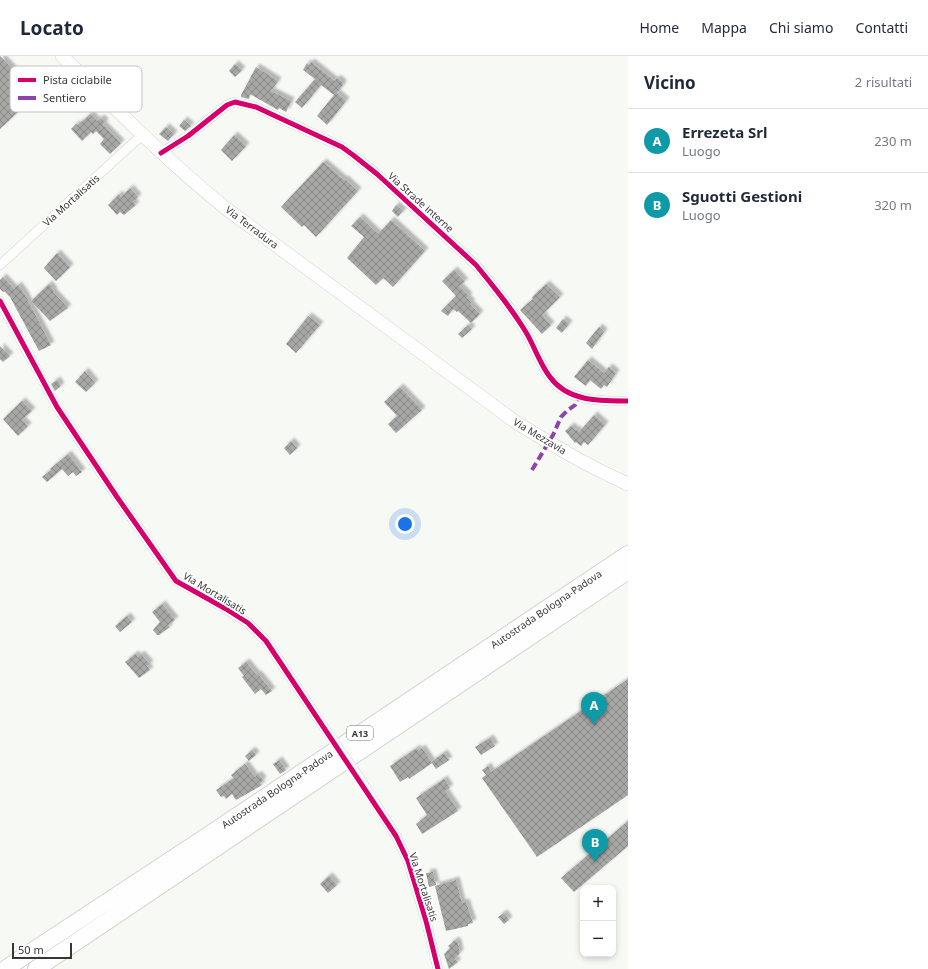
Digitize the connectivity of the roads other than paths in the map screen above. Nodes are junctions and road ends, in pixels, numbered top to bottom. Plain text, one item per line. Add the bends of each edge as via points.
1 (62, 56) edge
2 (72, 66) edge
3 (119, 112) edge
4 (142, 135) junction
5 (161, 153) junction
6 (0, 265) edge
7 (0, 301) edge
8 (458, 380) joint
9 (628, 402) edge
10 (628, 484) edge
11 (628, 554) edge
12 (628, 571) edge
13 (5, 969) edge
14 (36, 969) edge
15 (438, 969) edge

1 - 2 main road, Via Terradura
3 - 4 main road, Via Terradura
4 - 5 main road, Via Terradura
4 - 6 street, Via Mortalisatis
5 - 8 main road, Via Terradura via 228,210
5 - 9 street, Via Strade interne via 188,136 226,105 235,102 256,106 342,147 377,174 476,265 526,333 544,367 559,386 584,398
7 - 15 street, Via Mortalisatis, bridge via 57,407 176,581 232,612 248,623 266,641 356,774 396,836 408,860
8 - 10 main road, Via Mezzavia via 516,423
11 - 13 highway, Autostrada Bologna-Padova / A13
12 - 14 highway, Autostrada Bologna-Padova / A13

